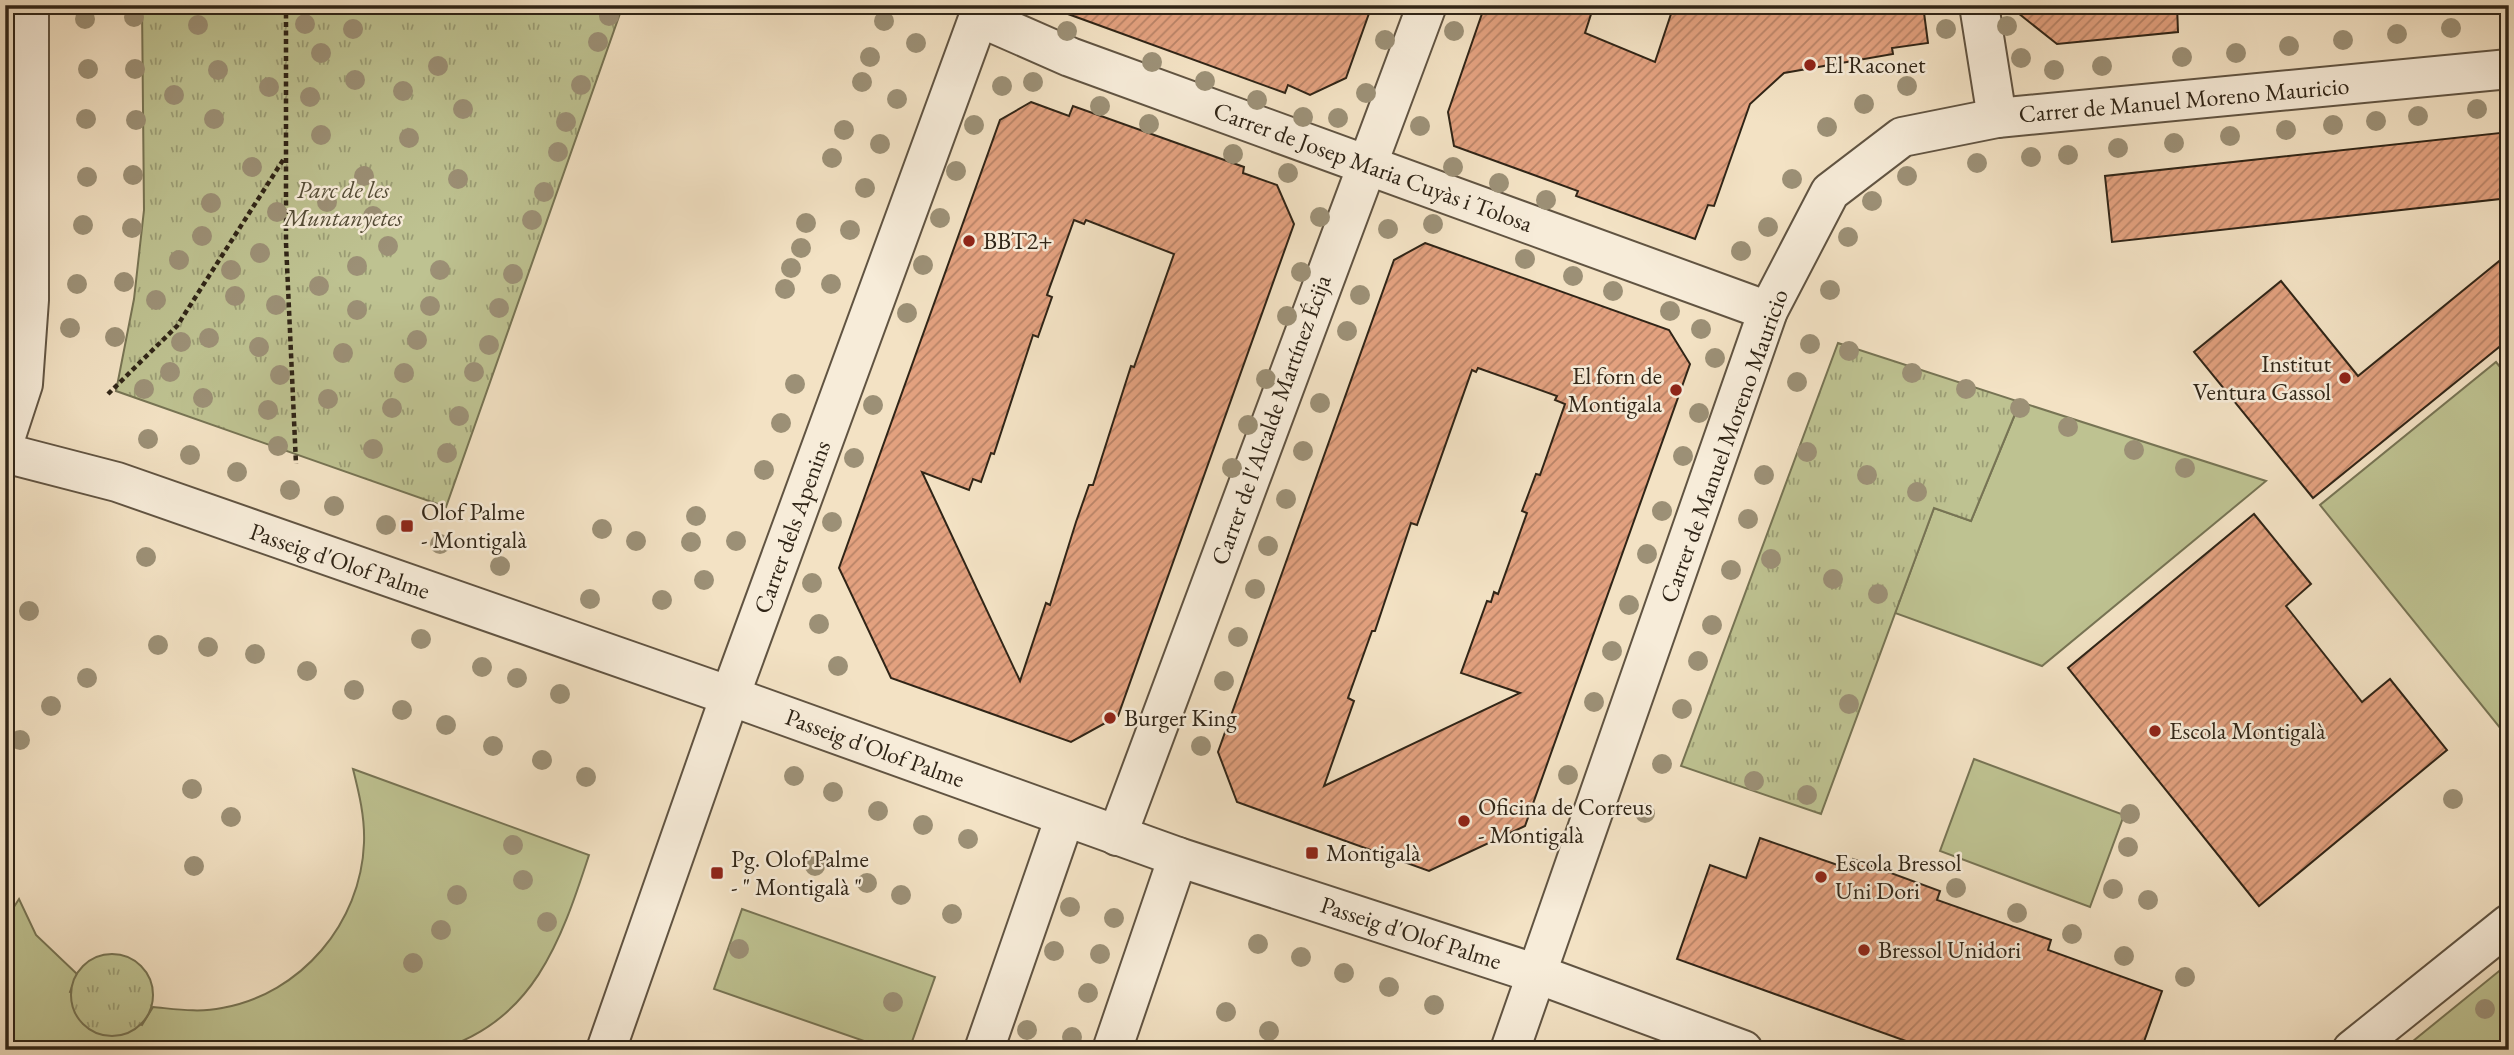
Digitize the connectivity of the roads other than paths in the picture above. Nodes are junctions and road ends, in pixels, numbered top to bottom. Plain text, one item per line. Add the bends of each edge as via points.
1 (29, 5) edge
2 (1427, 5) edge
3 (1979, 5) edge
4 (981, 11) edge
5 (2509, 69) edge
6 (1997, 118) junction
7 (1369, 167) junction
8 (17, 299) edge
9 (1768, 311) junction
10 (5, 439) edge
11 (5, 453) edge
12 (730, 696) junction
13 (1065, 817) junction
14 (1117, 836) junction
15 (1178, 857) junction
16 (2509, 924) edge
17 (1537, 974) junction
18 (606, 1050) edge
19 (984, 1050) edge
20 (1112, 1050) edge
21 (1510, 1050) edge
22 (1743, 1050) edge
23 (2352, 1050) edge

1 - 8 street
2 - 7 street, Carrer de l'Alcalde Martínez Écija
3 - 6 street
4 - 7 street, Carrer de Josep Maria Cuyàs i Tolosa via 1070,57
4 - 12 street, Carrer dels Apenins
5 - 6 street, Carrer de Manuel Moreno Mauricio
6 - 9 street, Carrer de Manuel Moreno Mauricio via 1902,137 1830,192
7 - 9 street, Carrer de Josep Maria Cuyàs i Tolosa
7 - 14 street, Carrer de l'Alcalde Martínez Écija via 1330,260
8 - 10 street via 23,384
9 - 17 street, Carrer de Manuel Moreno Mauricio
11 - 12 street, Passeig d'Olof Palme via 89,472
12 - 13 street, Passeig d'Olof Palme
12 - 18 street, Carrer dels Apenins
13 - 14 street, Passeig d'Olof Palme
13 - 19 street
14 - 15 street, Passeig d'Olof Palme
15 - 17 street, Passeig d'Olof Palme
15 - 20 street
16 - 23 street
17 - 21 street, Carrer de Manuel Moreno Mauricio
17 - 22 street, Passeig d'Olof Palme

